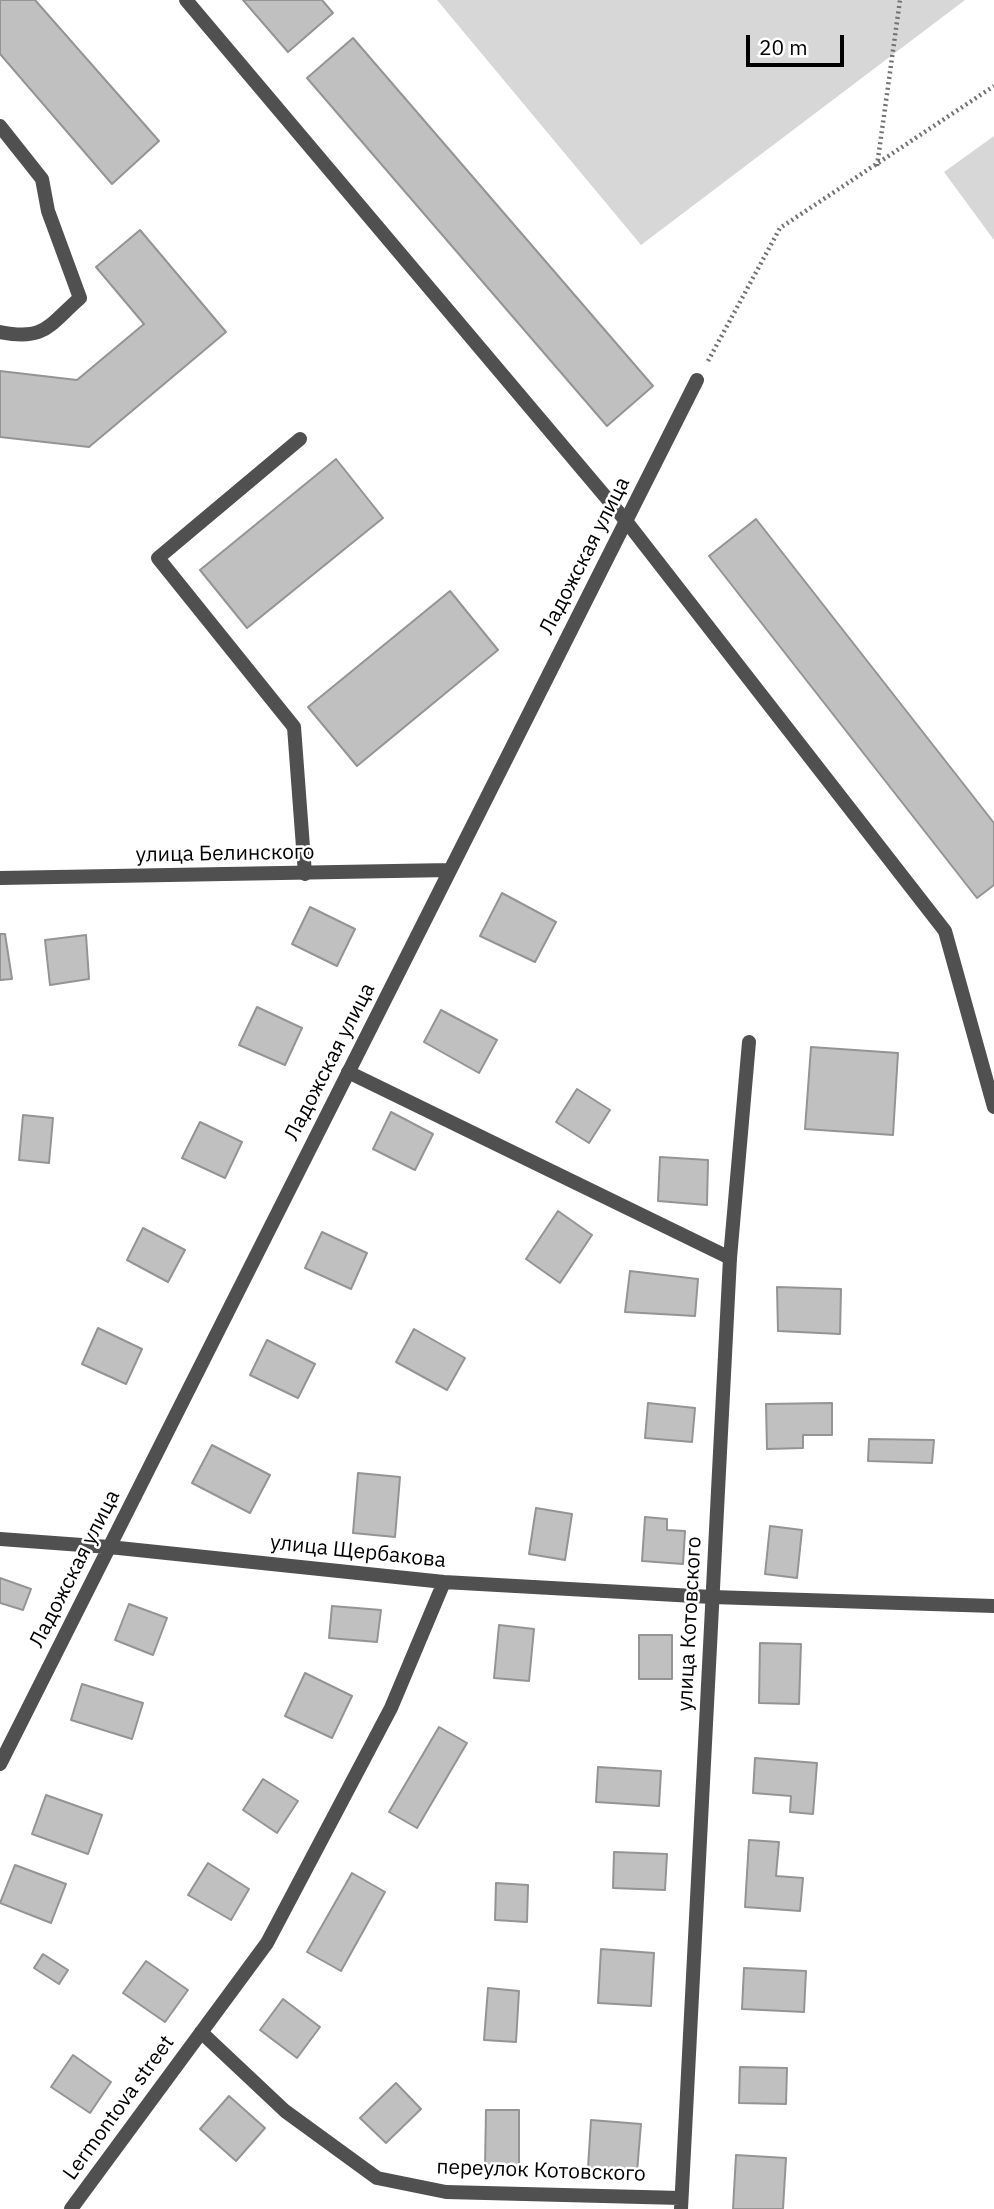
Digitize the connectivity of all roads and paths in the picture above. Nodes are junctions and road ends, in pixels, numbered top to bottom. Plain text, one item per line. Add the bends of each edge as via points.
1 (186, 0) edge
2 (900, 0) edge
3 (994, 86) edge
4 (0, 126) edge
5 (877, 166) junction
6 (0, 332) edge
7 (697, 380) joint
8 (300, 439) dead end
9 (626, 521) junction
10 (450, 870) junction
11 (305, 874) junction
12 (0, 878) edge
13 (748, 1042) dead end
14 (348, 1072) junction
15 (994, 1107) edge
16 (730, 1258) junction
17 (0, 1539) edge
18 (109, 1547) junction
19 (444, 1583) junction
20 (712, 1597) junction
21 (994, 1606) edge
22 (0, 1764) edge
23 (201, 2032) junction
24 (681, 2204) edge
25 (71, 2209) edge

1 - 9 street
2 - 5 path
3 - 5 path
4 - 6 street via 42,179 48,211 80,298 39,334 26,337
5 - 7 path via 780,228
7 - 9 street, Ладожская улица
8 - 11 street via 158,558 294,727
9 - 10 street, Ладожская улица
9 - 15 street via 945,932
10 - 11 street, улица Белинского
10 - 14 street, Ладожская улица
11 - 12 street, улица Белинского
13 - 16 street, улица Котовского
14 - 16 street
14 - 18 street, Ладожская улица
16 - 20 street, улица Котовского
17 - 18 street, улица Щербакова
18 - 19 street, улица Щербакова
18 - 22 street, Ладожская улица
19 - 20 street, улица Щербакова
19 - 23 street, Lermontova street via 391,1708 267,1943
20 - 21 street, улица Щербакова
20 - 24 street, улица Котовского
23 - 24 street, переулок Котовского via 285,2111 377,2178 446,2192
23 - 25 street, Lermontova street

